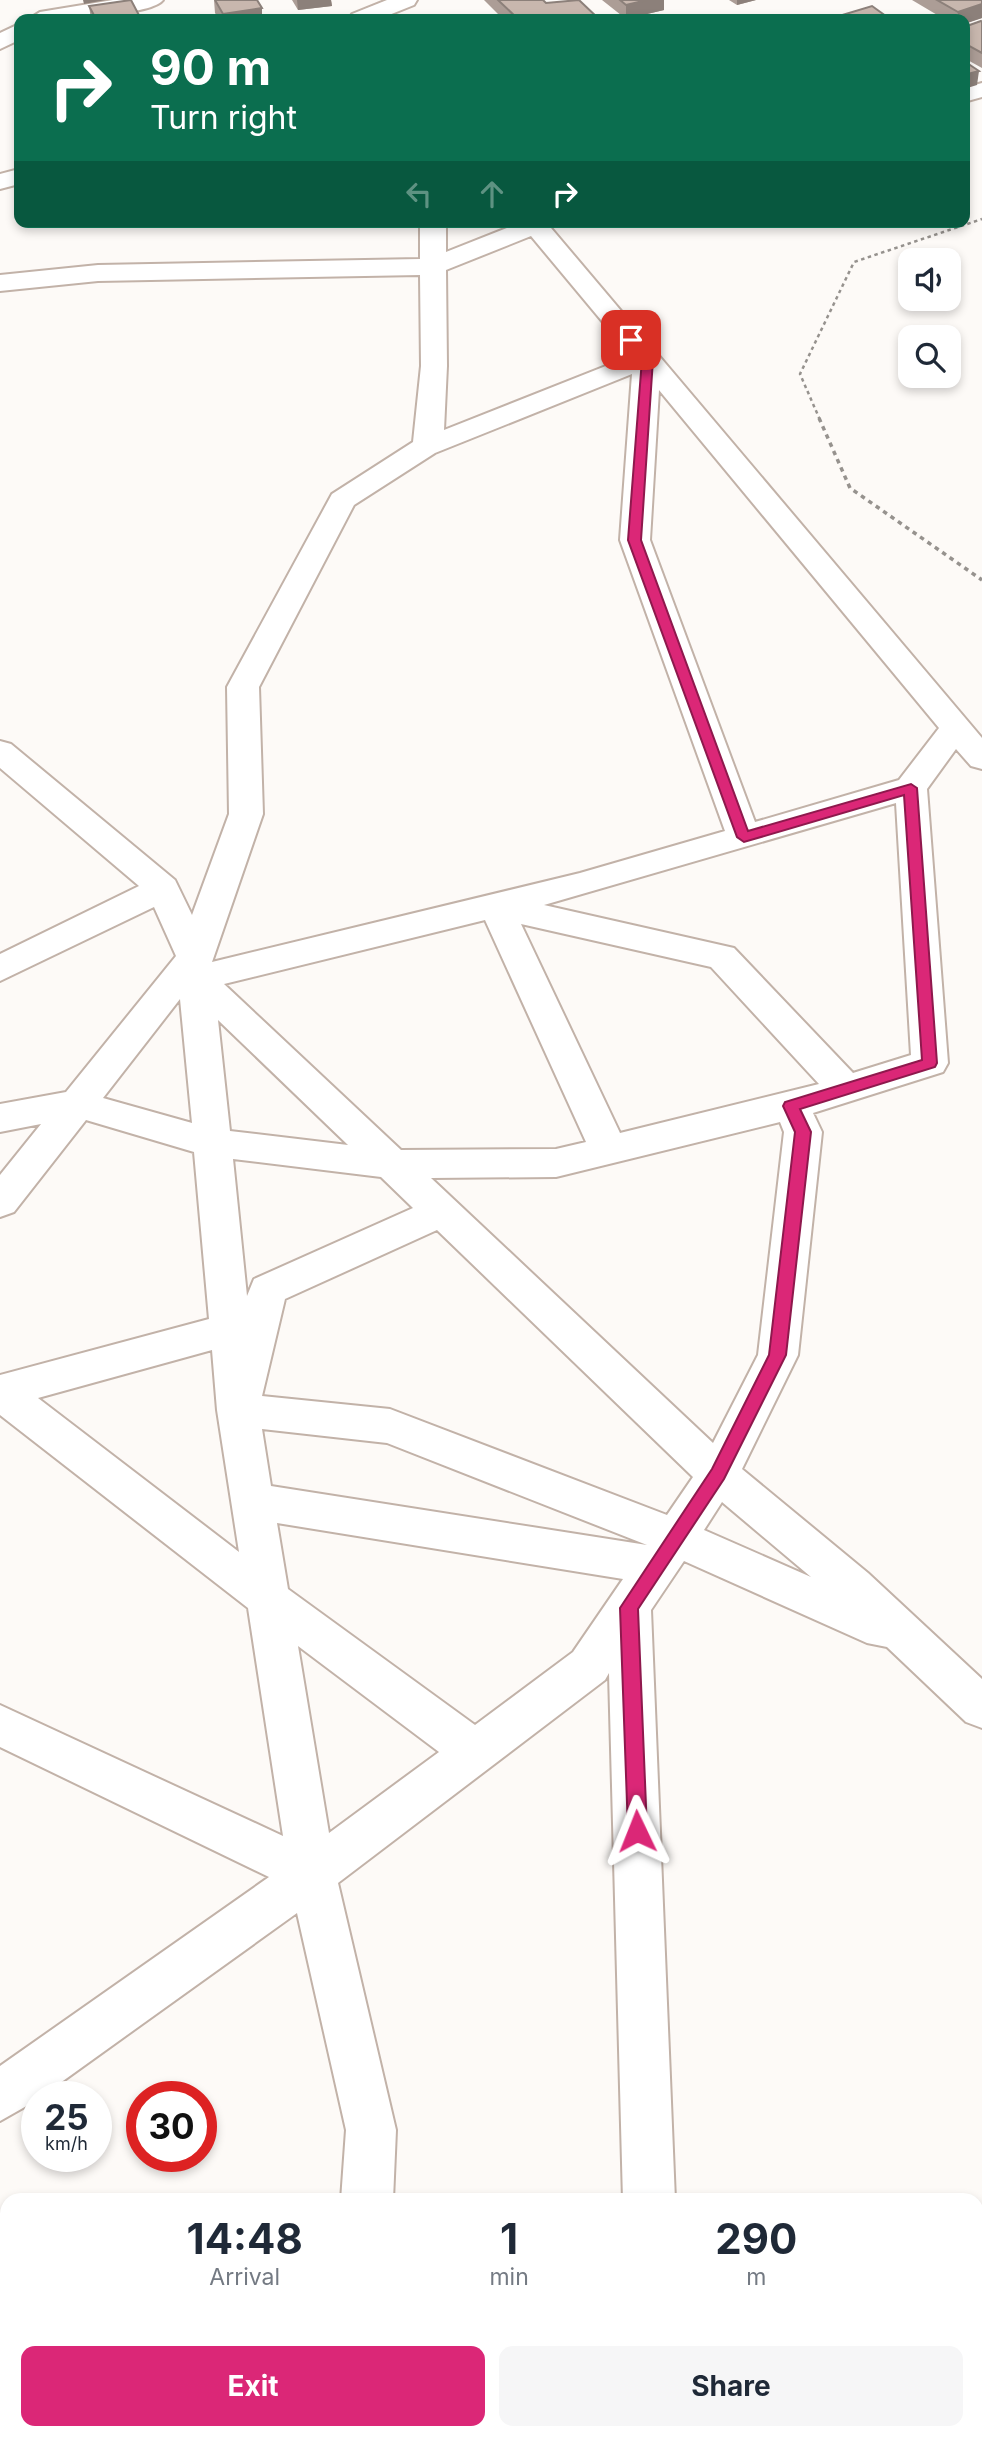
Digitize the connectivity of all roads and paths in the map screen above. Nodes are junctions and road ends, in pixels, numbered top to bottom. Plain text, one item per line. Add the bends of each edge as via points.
1 (152, 0) edge
2 (400, 1) edge
3 (69, 14) edge
4 (371, 14) edge
5 (433, 228) edge
6 (530, 228) edge
7 (543, 228) edge
8 (955, 228) edge
9 (432, 267) junction
10 (0, 283) edge
11 (647, 359) junction
12 (425, 447) junction
13 (982, 580) edge
14 (955, 728) junction
15 (0, 751) edge
16 (982, 759) edge
17 (911, 788) junction
18 (744, 837) junction
19 (163, 888) junction
20 (495, 906) junction
21 (195, 967) junction
22 (0, 969) edge
23 (846, 1089) junction
24 (77, 1104) junction
25 (791, 1106) junction
26 (0, 1118) edge
27 (212, 1143) junction
28 (609, 1150) junction
29 (391, 1164) junction
30 (0, 1202) edge
31 (441, 1212) junction
32 (230, 1329) junction
33 (238, 1410) junction
34 (718, 1474) junction
35 (252, 1501) junction
36 (665, 1551) junction
37 (267, 1598) junction
38 (629, 1608) junction
39 (911, 1641) junction
40 (982, 1708) edge
41 (0, 1725) edge
42 (475, 1752) junction
43 (312, 1874) junction
44 (0, 2096) edge
45 (367, 2193) edge
46 (649, 2193) edge

1 - 3 street
2 - 4 street
5 - 9 street
6 - 9 street
7 - 11 street
8 - 13 path via 854,262 800,374 850,488
9 - 10 street via 111,273
9 - 12 street via 434,366 430,435
11 - 12 street
11 - 14 street
11 - 18 street via 635,540
12 - 21 street via 342,500 243,687 246,814
14 - 16 street
14 - 17 street
15 - 19 street
17 - 18 street
17 - 23 street via 930,1063
18 - 20 street
19 - 21 street
19 - 22 street
20 - 21 street
20 - 23 street via 722,957
20 - 28 street
21 - 24 street
21 - 27 street
21 - 29 street
23 - 25 street
24 - 26 street
24 - 27 street
24 - 30 street
25 - 28 street
25 - 34 street via 803,1132 778,1355
27 - 29 street
27 - 32 street
28 - 29 street via 556,1163
29 - 31 street
31 - 33 street via 268,1290
31 - 34 street
32 - 33 street
32 - 37 street via 0,1392
33 - 35 street
33 - 36 street via 390,1426
34 - 36 street
34 - 39 street
35 - 36 street
35 - 37 street
36 - 38 street
36 - 39 street
37 - 42 street
37 - 43 street
38 - 42 street via 589,1666
38 - 46 street
39 - 40 street
41 - 43 street
42 - 43 street
43 - 44 street
43 - 45 street via 371,2130

